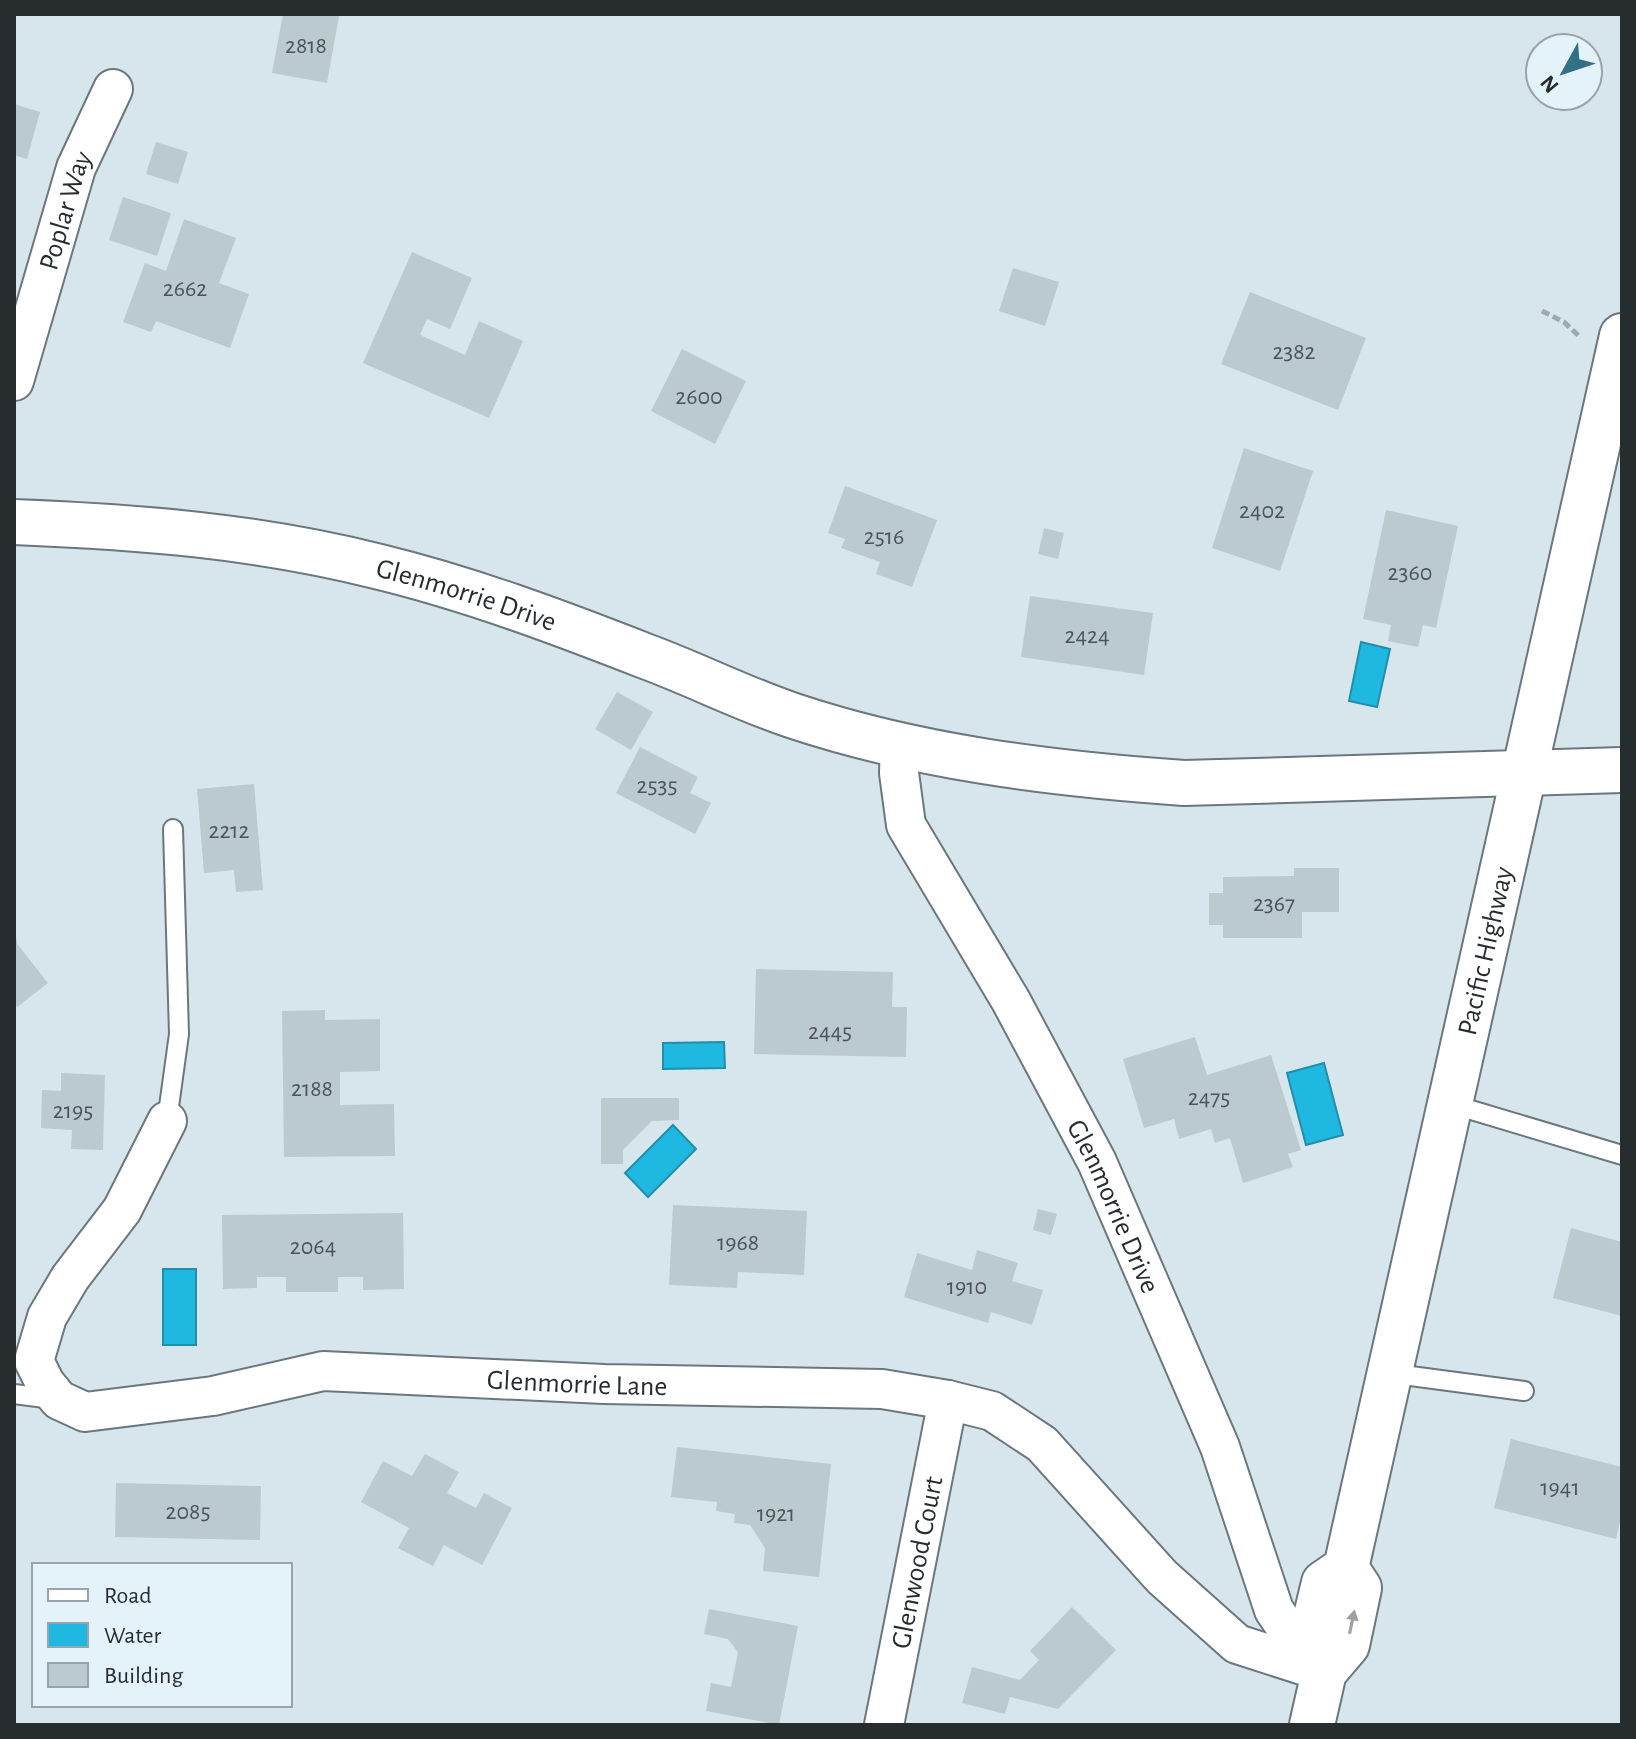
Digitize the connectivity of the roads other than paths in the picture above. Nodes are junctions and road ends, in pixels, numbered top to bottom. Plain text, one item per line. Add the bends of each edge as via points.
1 (113, 89) dead end
2 (1622, 336) edge
3 (14, 381) edge
4 (14, 522) edge
5 (900, 746) junction
6 (1622, 770) edge
7 (1523, 774) junction
8 (173, 829) dead end
9 (1451, 1104) junction
10 (167, 1121) joint
11 (1622, 1155) edge
12 (1388, 1373) junction
13 (1524, 1391) dead end
14 (14, 1394) edge
15 (59, 1400) junction
16 (948, 1400) junction
17 (1324, 1672) junction
18 (884, 1725) edge
19 (1312, 1725) edge

1 - 3 street, Poplar Way via 76,168
2 - 7 street, Pacific Highway
4 - 5 street, Glenmorrie Drive via 177,531 382,567 647,656 790,715
5 - 7 street, Glenmorrie Drive via 1184,783
5 - 17 street, Glenmorrie Drive via 906,825 1004,988 1097,1162 1220,1447 1274,1610
6 - 7 street, Glenmorrie Drive
7 - 9 street, Pacific Highway
8 - 10 lane via 179,1034
9 - 11 lane
9 - 12 street, Pacific Highway
10 - 15 street via 122,1210 47,1317 34,1361
12 - 13 lane
12 - 17 street, Pacific Highway via 1346,1568 1324,1583 1311,1637
14 - 15 lane
15 - 16 street, Glenmorrie Lane via 85,1412 213,1396 323,1371 882,1389
16 - 17 street, Glenmorrie Lane via 992,1411 1042,1444 1162,1577 1237,1644
16 - 18 street, Glenwood Court
17 - 19 street

